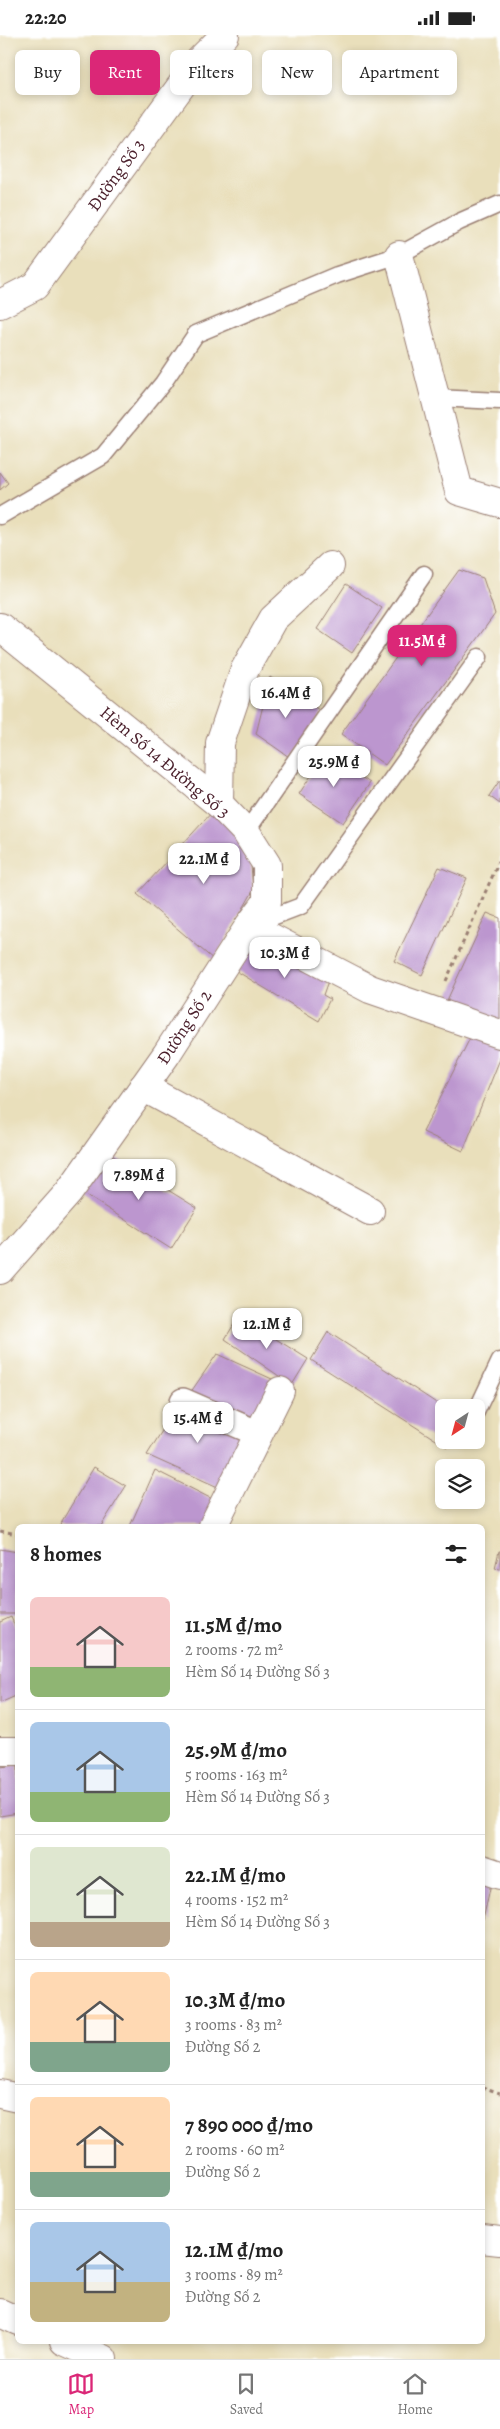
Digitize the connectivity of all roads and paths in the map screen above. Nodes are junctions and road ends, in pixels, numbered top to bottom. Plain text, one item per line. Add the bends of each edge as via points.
1 (224, 35) edge
2 (500, 204) edge
3 (399, 255) junction
4 (0, 304) edge
5 (435, 398) junction
6 (500, 401) edge
7 (500, 503) edge
8 (0, 516) edge
9 (330, 566) dead end
10 (424, 574) dead end
11 (1, 629) edge
12 (479, 657) dead end
13 (219, 804) junction
14 (246, 832) junction
15 (500, 859) edge
16 (249, 926) junction
17 (432, 1012) junction
18 (500, 1034) edge
19 (143, 1087) junction
20 (370, 1211) dead end
21 (0, 1270) edge
22 (500, 1361) edge
23 (280, 1391) dead end
24 (482, 1399) edge
25 (183, 1401) dead end
26 (259, 1434) junction
27 (214, 1524) edge
28 (0, 1531) edge
29 (15, 1534) edge
30 (0, 1751) edge
31 (15, 1751) edge
32 (485, 1870) edge
33 (500, 1875) edge
34 (485, 2088) edge
35 (0, 2093) edge
36 (500, 2093) edge
37 (15, 2097) edge
38 (485, 2239) edge
39 (500, 2241) edge
40 (0, 2313) edge
41 (15, 2320) edge
42 (70, 2344) edge
43 (103, 2359) edge

1 - 4 street, Đường Số 3 via 200,60 35,287
2 - 3 lane
3 - 5 street
3 - 8 lane via 337,275 196,334 163,383 103,456
5 - 6 lane
5 - 7 street via 459,491
9 - 13 street via 273,619 245,669 220,743
10 - 14 lane
11 - 13 street, Hèm Số 14 Đường Số 3
12 - 16 lane via 301,907
13 - 14 street, Hèm Số 14 Đường Số 3
14 - 16 street, Hèm Số 14 Đường Số 3 via 267,865 267,902
15 - 17 path
16 - 17 street via 370,989
16 - 19 street, Đường Số 2
17 - 18 street
19 - 20 street
19 - 21 street, Đường Số 2 via 69,1192
22 - 24 lane
23 - 26 street
25 - 26 street
26 - 27 street
28 - 29 path
30 - 31 street
32 - 33 street
34 - 36 path
35 - 37 street
38 - 39 street
40 - 41 street
42 - 43 street

